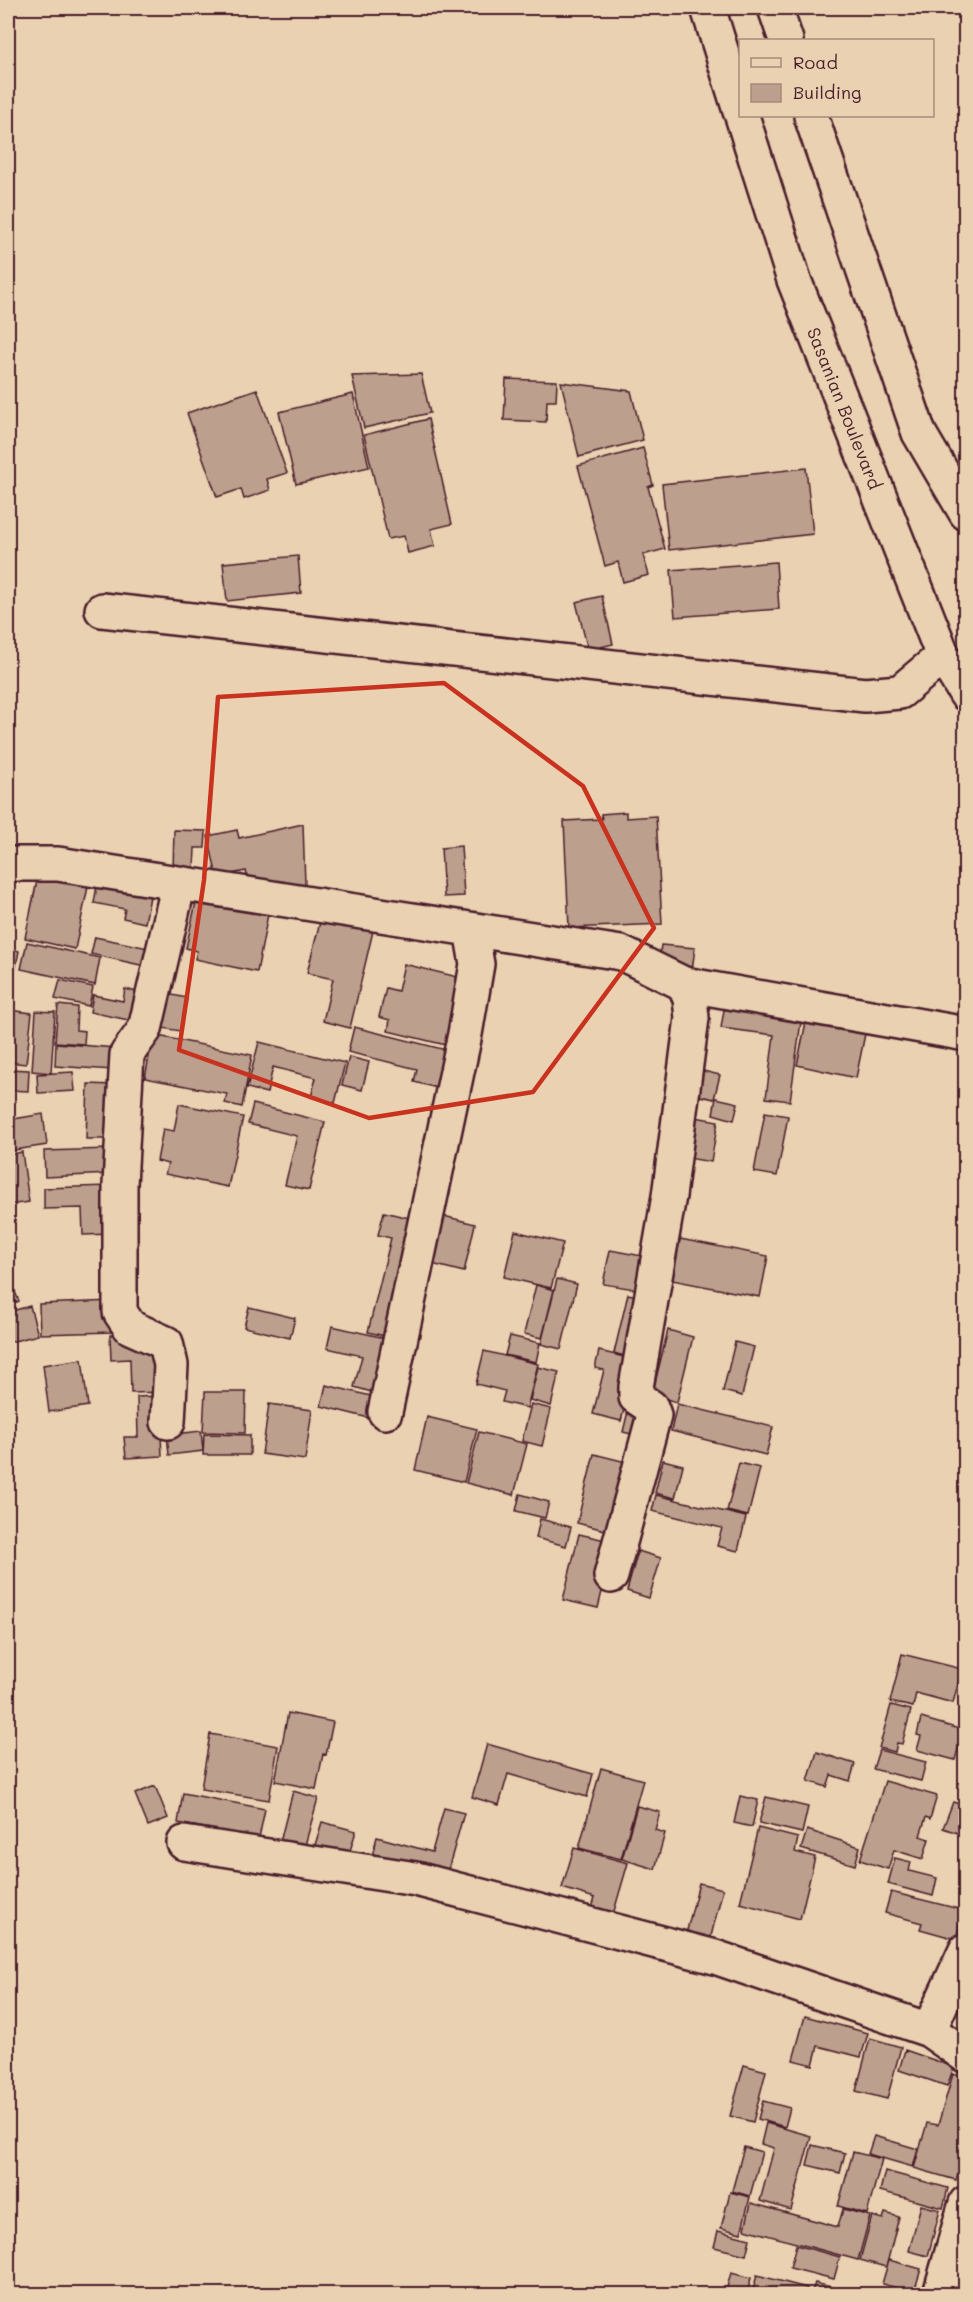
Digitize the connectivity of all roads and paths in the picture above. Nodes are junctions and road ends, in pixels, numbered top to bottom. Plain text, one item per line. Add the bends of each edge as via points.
1 (708, 8) edge
2 (775, 8) edge
3 (786, 39) edge
4 (739, 105) edge
5 (742, 117) edge
6 (811, 117) edge
7 (966, 513) edge
8 (102, 610) dead end
9 (943, 656) junction
10 (966, 694) edge
11 (8, 864) edge
12 (179, 883) junction
13 (471, 930) junction
14 (684, 984) junction
15 (966, 1034) edge
16 (385, 1412) dead end
17 (168, 1422) dead end
18 (611, 1576) dead end
19 (184, 1843) dead end
20 (966, 1950) edge
21 (929, 2030) junction
22 (966, 2056) edge
23 (966, 2203) edge
24 (940, 2295) edge

1 - 4 main road
2 - 3 main road
5 - 9 main road, Sasanian Boulevard via 794,280
6 - 7 main road via 919,433
8 - 9 main road via 865,695 900,692
9 - 10 main road, Sasanian Boulevard
11 - 12 main road via 58,864
12 - 13 main road
12 - 17 main road via 145,1029 127,1054 120,1185 120,1311 130,1327 166,1343 171,1365
13 - 14 main road via 621,953
13 - 16 main road via 477,964 465,1034
14 - 15 main road
14 - 18 main road via 692,1018 669,1196 636,1387 636,1397 651,1407 654,1415
19 - 21 main road via 416,1879 715,1958
20 - 21 main road
21 - 22 main road
23 - 24 main road

